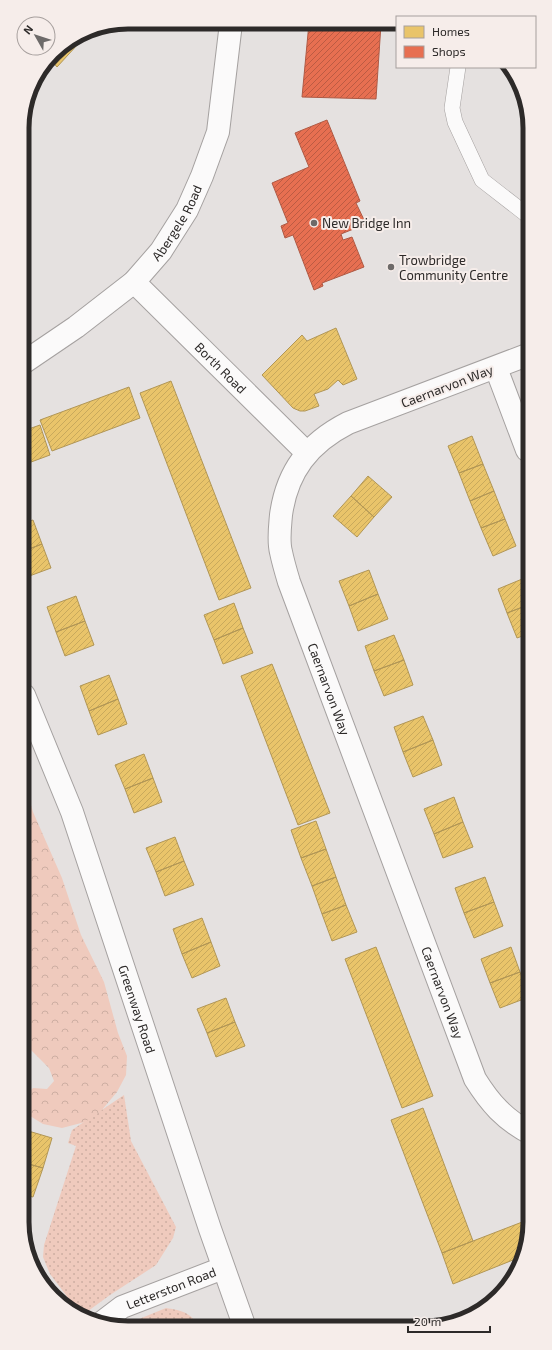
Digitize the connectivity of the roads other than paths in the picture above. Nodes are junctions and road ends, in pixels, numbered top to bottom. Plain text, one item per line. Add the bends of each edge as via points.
1 (230, 29) edge
2 (458, 68) edge
3 (523, 213) edge
4 (134, 282) junction
5 (523, 357) edge
6 (29, 358) edge
7 (496, 368) junction
8 (523, 437) edge
9 (307, 453) junction
10 (29, 707) edge
11 (523, 1130) edge
12 (223, 1268) junction
13 (107, 1319) edge
14 (243, 1321) edge

1 - 4 street, Abergele Road via 218,132 202,176 187,210 161,251
2 - 3 lane via 452,108 455,122 482,180
4 - 6 street, Abergele Road via 76,327
4 - 9 street, Borth Road
5 - 7 street, Caernarvon Way
7 - 8 street
7 - 9 street, Caernarvon Way via 348,423 332,431
9 - 11 street, Caernarvon Way via 290,480 282,506 280,551 289,582 475,1079 490,1102 514,1125
10 - 12 street, Greenway Road via 72,812
12 - 13 street, Letterston Road via 122,1307
12 - 14 street, Greenway Road

